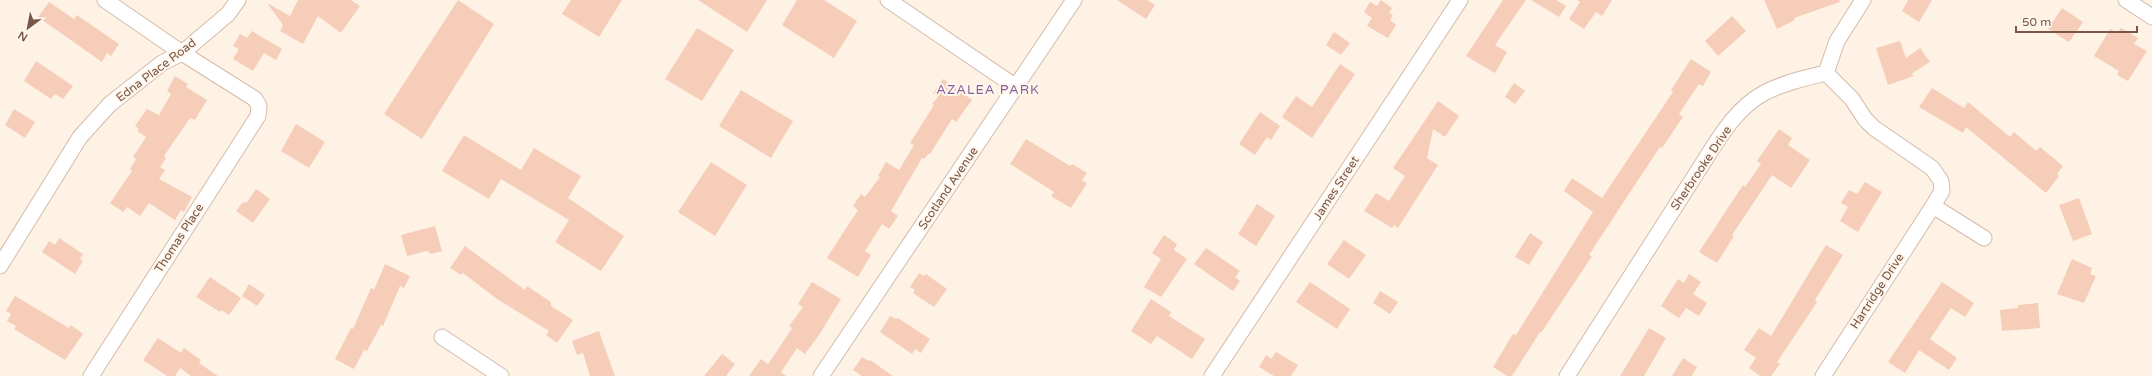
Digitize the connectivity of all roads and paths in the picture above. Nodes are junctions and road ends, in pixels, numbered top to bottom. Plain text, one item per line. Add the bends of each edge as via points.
1 (105, 0) edge
2 (238, 0) edge
3 (888, 0) edge
4 (1074, 0) edge
5 (1460, 0) edge
6 (1863, 0) edge
7 (2126, 0) edge
8 (2152, 17) edge
9 (182, 53) junction
10 (1826, 73) junction
11 (1016, 87) junction
12 (1932, 206) junction
13 (1984, 238) dead end
14 (0, 266) edge
15 (442, 337) dead end
16 (91, 376) edge
17 (501, 376) edge
18 (821, 376) edge
19 (1212, 376) edge
20 (1566, 376) edge
21 (1823, 376) edge

1 - 9 street
2 - 9 street, Edna Place Road via 228,14
3 - 11 street
4 - 11 street, Scotland Avenue
5 - 19 street, James Street
6 - 10 street via 1838,41
7 - 8 street
9 - 14 street, Edna Place Road via 162,63 110,104 80,138
9 - 16 street, Thomas Place via 255,99 260,106 258,116
10 - 12 street, Hartridge Drive via 1852,99 1874,128 1932,168 1941,181 1942,190
10 - 20 street, Sherbrooke Drive via 1794,81 1763,93 1744,108 1703,163
11 - 18 street, Scotland Avenue
12 - 13 street
12 - 21 street, Hartridge Drive
15 - 17 street

